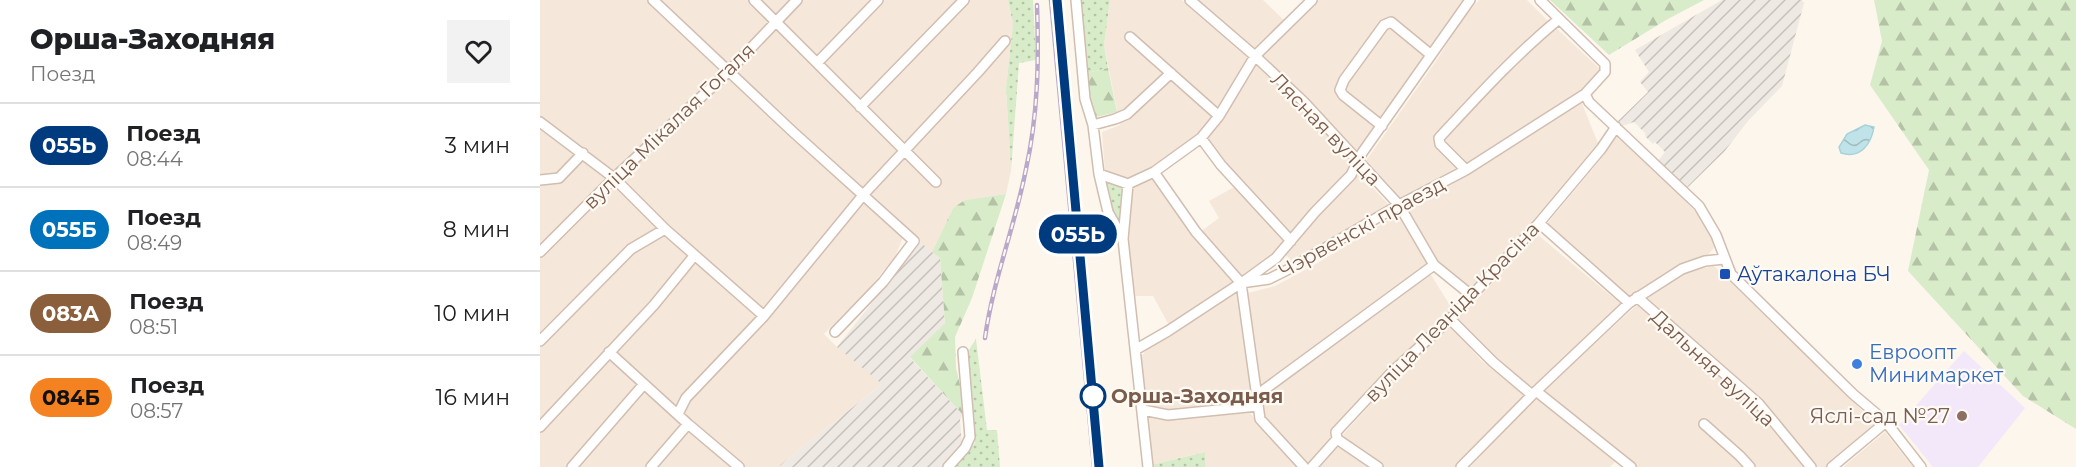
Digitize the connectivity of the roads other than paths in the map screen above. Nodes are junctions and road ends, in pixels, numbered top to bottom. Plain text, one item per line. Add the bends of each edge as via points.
1 (653, 0) edge
2 (754, 0) edge
3 (797, 0) edge
4 (878, 0) edge
5 (963, 0) edge
6 (1076, 0) edge
7 (1190, 0) edge
8 (1312, 0) edge
9 (1470, 0) edge
10 (1540, 0) edge
11 (1559, 19) junction
12 (775, 21) junction
13 (1130, 37) dead end
14 (1005, 41) dead end
15 (1430, 54) junction
16 (1255, 56) junction
17 (817, 63) junction
18 (728, 72) junction
19 (1171, 73) junction
20 (1585, 94) junction
21 (860, 107) junction
22 (1219, 116) junction
23 (540, 122) edge
24 (1093, 125) junction
25 (1382, 126) junction
26 (1616, 127) junction
27 (1201, 138) junction
28 (904, 150) junction
29 (583, 153) junction
30 (1359, 162) junction
31 (1466, 170) junction
32 (1154, 172) junction
33 (1099, 174) junction
34 (614, 178) junction
35 (540, 180) edge
36 (936, 182) dead end
37 (1128, 184) junction
38 (864, 194) junction
39 (1399, 205) junction
40 (1539, 223) junction
41 (664, 229) junction
42 (1123, 239) junction
43 (1291, 241) junction
44 (540, 252) edge
45 (694, 256) junction
46 (1724, 259) junction
47 (1434, 265) junction
48 (1242, 284) junction
49 (1471, 295) junction
50 (1633, 300) junction
51 (764, 316) junction
52 (1450, 319) junction
53 (835, 332) dead end
54 (540, 341) edge
55 (1135, 350) junction
56 (609, 352) junction
57 (963, 352) dead end
58 (644, 384) junction
59 (1534, 393) junction
60 (1257, 395) junction
61 (1258, 406) junction
62 (1143, 410) junction
63 (678, 414) junction
64 (1886, 422) junction
65 (688, 424) junction
66 (1704, 424) dead end
67 (540, 427) edge
68 (1337, 439) junction
69 (1622, 459) junction
70 (572, 467) edge
71 (651, 467) edge
72 (739, 467) edge
73 (948, 467) edge
74 (1148, 467) edge
75 (1304, 467) edge
76 (1312, 467) edge
77 (1378, 467) edge
78 (1461, 467) edge
79 (1614, 467) edge
80 (1631, 467) edge
81 (1750, 467) edge
82 (1811, 467) edge
83 (1832, 467) edge
84 (1921, 467) edge

1 - 18 street
2 - 12 street
3 - 12 street, вуліца Мікалая Гогаля
4 - 17 street
5 - 21 street
6 - 24 street via 1085,99
7 - 16 street, Лясная вуліца
8 - 16 street
9 - 15 street
10 - 11 street
11 - 20 street, Чэрвенскі праезд via 1605,64 1605,72
11 - 31 street via 1480,92 1439,138 1440,144
12 - 17 street
12 - 18 street, вуліца Мікалая Гогаля
13 - 19 street
14 - 28 street
15 - 25 street
15 - 25 street via 1391,22 1384,25 1344,80 1340,90 1343,94
16 - 22 street
16 - 30 street, Лясная вуліца
17 - 21 street
18 - 34 street, вуліца Мікалая Гогаля
18 - 38 street
19 - 22 street
19 - 24 street via 1127,114
20 - 26 street
20 - 31 street, Чэрвенскі праезд
21 - 28 street
22 - 27 street
23 - 29 street
24 - 33 street
25 - 30 street
26 - 40 street, вуліца Леаніда Красіна
26 - 46 street via 1699,206 1716,235
27 - 32 street
27 - 43 street
28 - 36 street
28 - 38 street
29 - 34 street
29 - 35 street via 559,178
30 - 39 street, Лясная вуліца
30 - 43 street
31 - 39 street, Чэрвенскі праезд
32 - 37 street
32 - 48 street via 1196,232
33 - 37 street
33 - 42 street via 1108,212
34 - 41 street
34 - 44 street, вуліца Мікалая Гогаля
37 - 42 street
38 - 51 street
38 - 53 street via 914,241 883,282
39 - 47 street, Лясная вуліца
39 - 48 street, Чэрвенскі праезд via 1291,268 1269,279
40 - 49 street, вуліца Леаніда Красіна
40 - 50 street, Дальняя вуліца
41 - 45 street
41 - 54 street via 631,249
42 - 55 street
43 - 48 street
45 - 51 street
45 - 56 street
46 - 50 street via 1682,269
46 - 64 street via 1743,286
47 - 49 street, Лясная вуліца
47 - 60 street
48 - 55 street, Чэрвенскі праезд
48 - 60 street
49 - 52 street, вуліца Леаніда Красіна
50 - 59 street
50 - 82 street, Дальняя вуліца via 1759,404
51 - 63 street via 686,398
52 - 59 street via 1493,362
52 - 68 street, вуліца Леаніда Красіна via 1392,372 1336,432
55 - 62 street
56 - 58 street
56 - 67 street
57 - 73 street via 970,437
58 - 63 street
58 - 70 street
59 - 69 street
59 - 78 street
60 - 61 street
61 - 62 street via 1168,415
61 - 75 street via 1260,419
62 - 74 street
63 - 65 street
64 - 83 street
64 - 84 street
65 - 71 street
65 - 72 street
66 - 81 street
68 - 76 street, вуліца Леаніда Красіна
68 - 77 street
69 - 79 street
69 - 80 street

